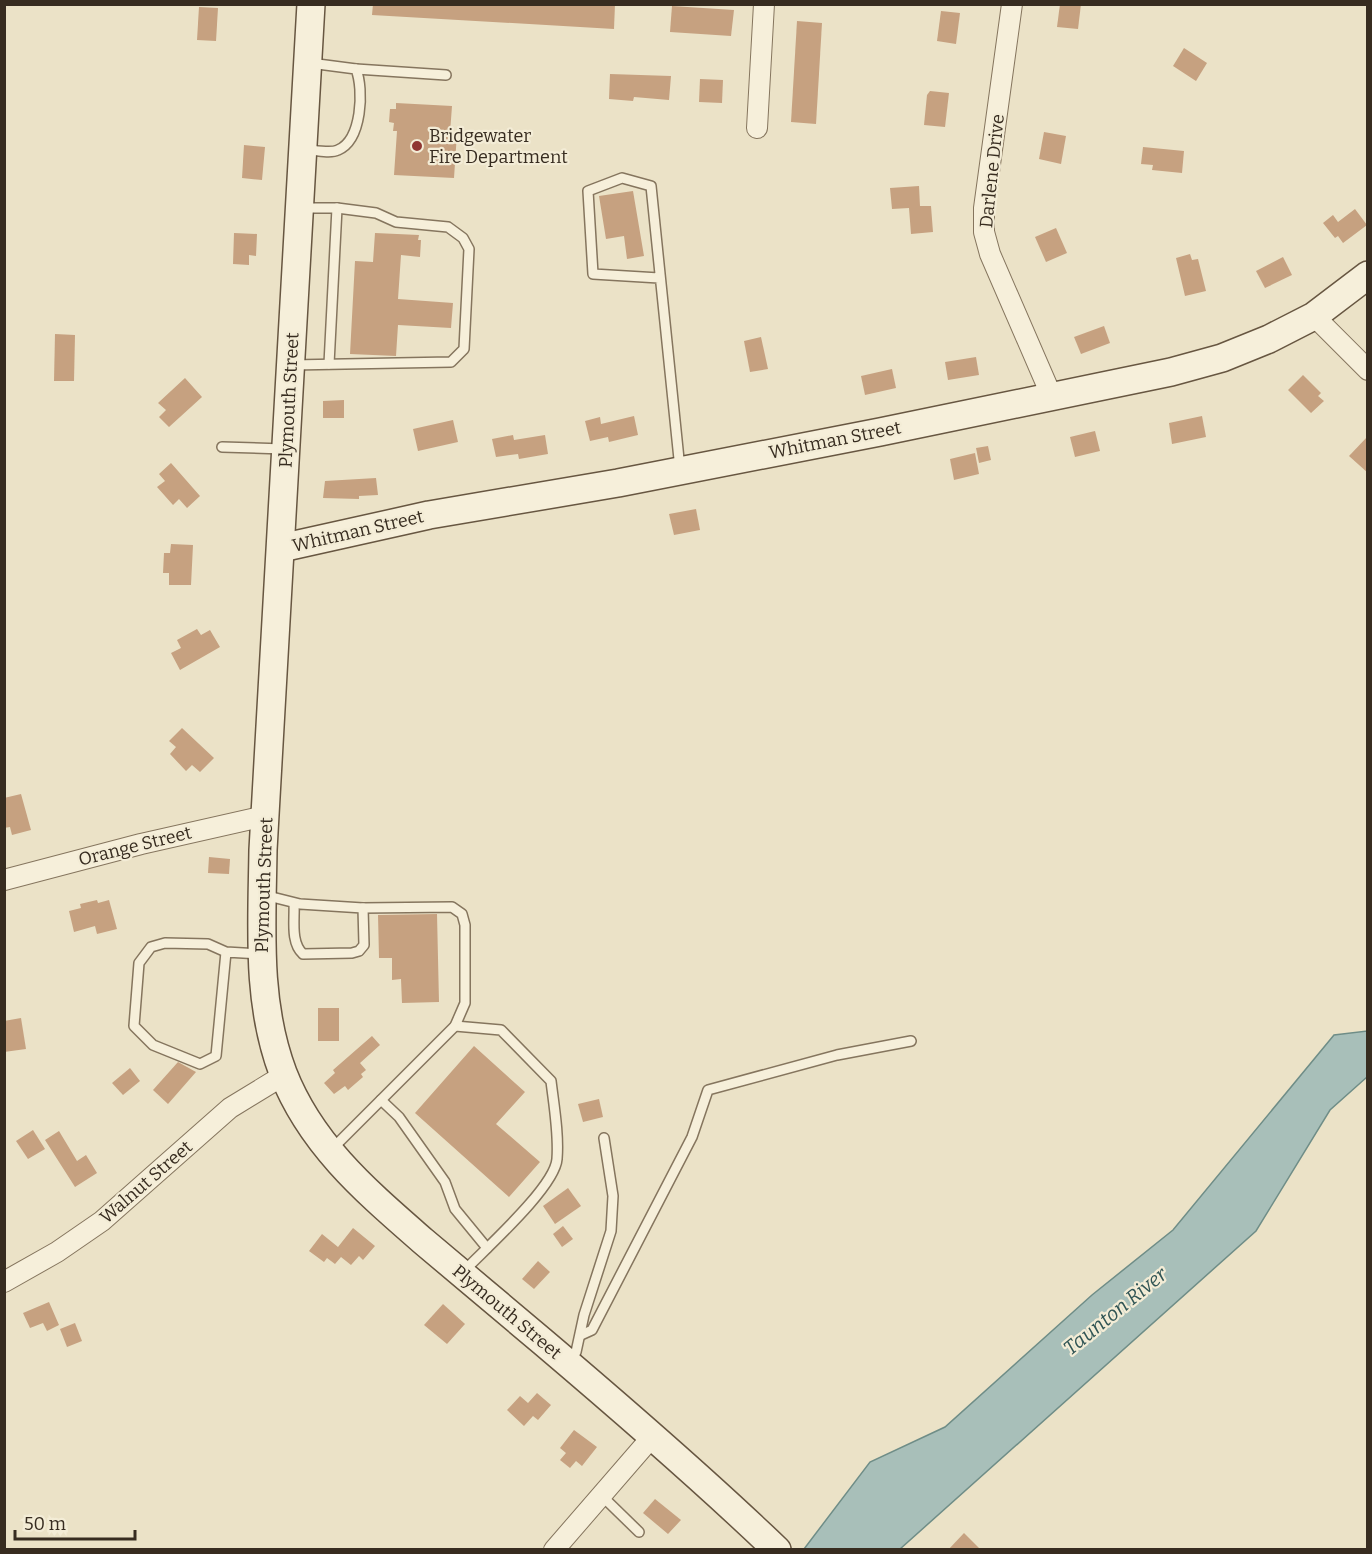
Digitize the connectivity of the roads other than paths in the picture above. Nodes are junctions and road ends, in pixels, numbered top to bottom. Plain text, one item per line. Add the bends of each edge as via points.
1 (311, 4) edge
2 (764, 4) edge
3 (1012, 4) edge
4 (308, 63) junction
5 (356, 69) junction
6 (446, 75) dead end
7 (757, 128) dead end
8 (303, 149) junction
9 (300, 208) junction
10 (338, 208) junction
11 (1368, 275) edge
12 (659, 278) junction
13 (1314, 316) junction
14 (329, 364) junction
15 (291, 365) junction
16 (1368, 370) edge
17 (1052, 397) junction
18 (222, 447) dead end
19 (286, 449) junction
20 (680, 469) junction
21 (281, 548) junction
22 (265, 816) junction
23 (4, 880) edge
24 (262, 894) junction
25 (294, 903) junction
26 (363, 908) junction
27 (226, 952) junction
28 (262, 954) junction
29 (456, 1026) junction
30 (911, 1041) dead end
31 (284, 1075) junction
32 (381, 1100) junction
33 (604, 1138) dead end
34 (329, 1152) junction
35 (487, 1248) junction
36 (462, 1274) junction
37 (4, 1282) edge
38 (581, 1335) junction
39 (566, 1362) junction
40 (651, 1438) junction
41 (600, 1494) junction
42 (639, 1532) dead end
43 (554, 1550) edge
44 (777, 1550) edge

1 - 4 main road, Plymouth Street
2 - 7 street
3 - 17 street, Darlene Drive via 984,232
4 - 5 lane
4 - 8 main road, Plymouth Street
5 - 6 lane
5 - 8 lane via 358,128 348,145 335,152
8 - 9 main road, Plymouth Street
9 - 10 lane
9 - 15 main road, Plymouth Street
10 - 14 lane
10 - 14 lane via 376,213 396,222 448,227 470,249 464,349 451,362
11 - 13 main road, Whitman Street
12 - 12 lane via 651,186 622,178 588,190 593,274
12 - 20 lane
13 - 16 street
13 - 17 main road, Whitman Street via 1222,358 1131,382
14 - 15 lane
15 - 19 main road, Plymouth Street
17 - 20 main road, Whitman Street
18 - 19 lane
19 - 21 main road, Plymouth Street
20 - 21 main road, Whitman Street via 429,514
21 - 22 main road, Plymouth Street
22 - 23 street, Orange Street
22 - 24 main road, Plymouth Street
24 - 25 lane
24 - 28 main road, Plymouth Street
25 - 26 lane
25 - 26 lane via 295,941 303,954 359,951 364,945
26 - 29 lane via 452,907 462,914 465,1003
27 - 27 lane via 216,1056 200,1064 153,1046 134,1026 139,963 151,947 165,943 208,944
27 - 28 lane
28 - 31 main road, Plymouth Street via 267,1013
29 - 32 lane
29 - 35 lane via 501,1030 551,1081 557,1151 554,1168 535,1197
30 - 38 lane via 708,1090 692,1137 592,1330
31 - 34 main road, Plymouth Street
31 - 37 street, Walnut Street via 230,1108 102,1221
32 - 34 lane
32 - 35 lane via 405,1126 445,1182 455,1209
33 - 38 lane via 613,1196 611,1232
34 - 36 main road, Plymouth Street via 357,1183
35 - 36 lane
36 - 39 main road, Plymouth Street
38 - 39 lane via 576,1352
39 - 40 main road, Plymouth Street
40 - 41 street
40 - 44 main road, Plymouth Street
41 - 42 lane
41 - 43 street

